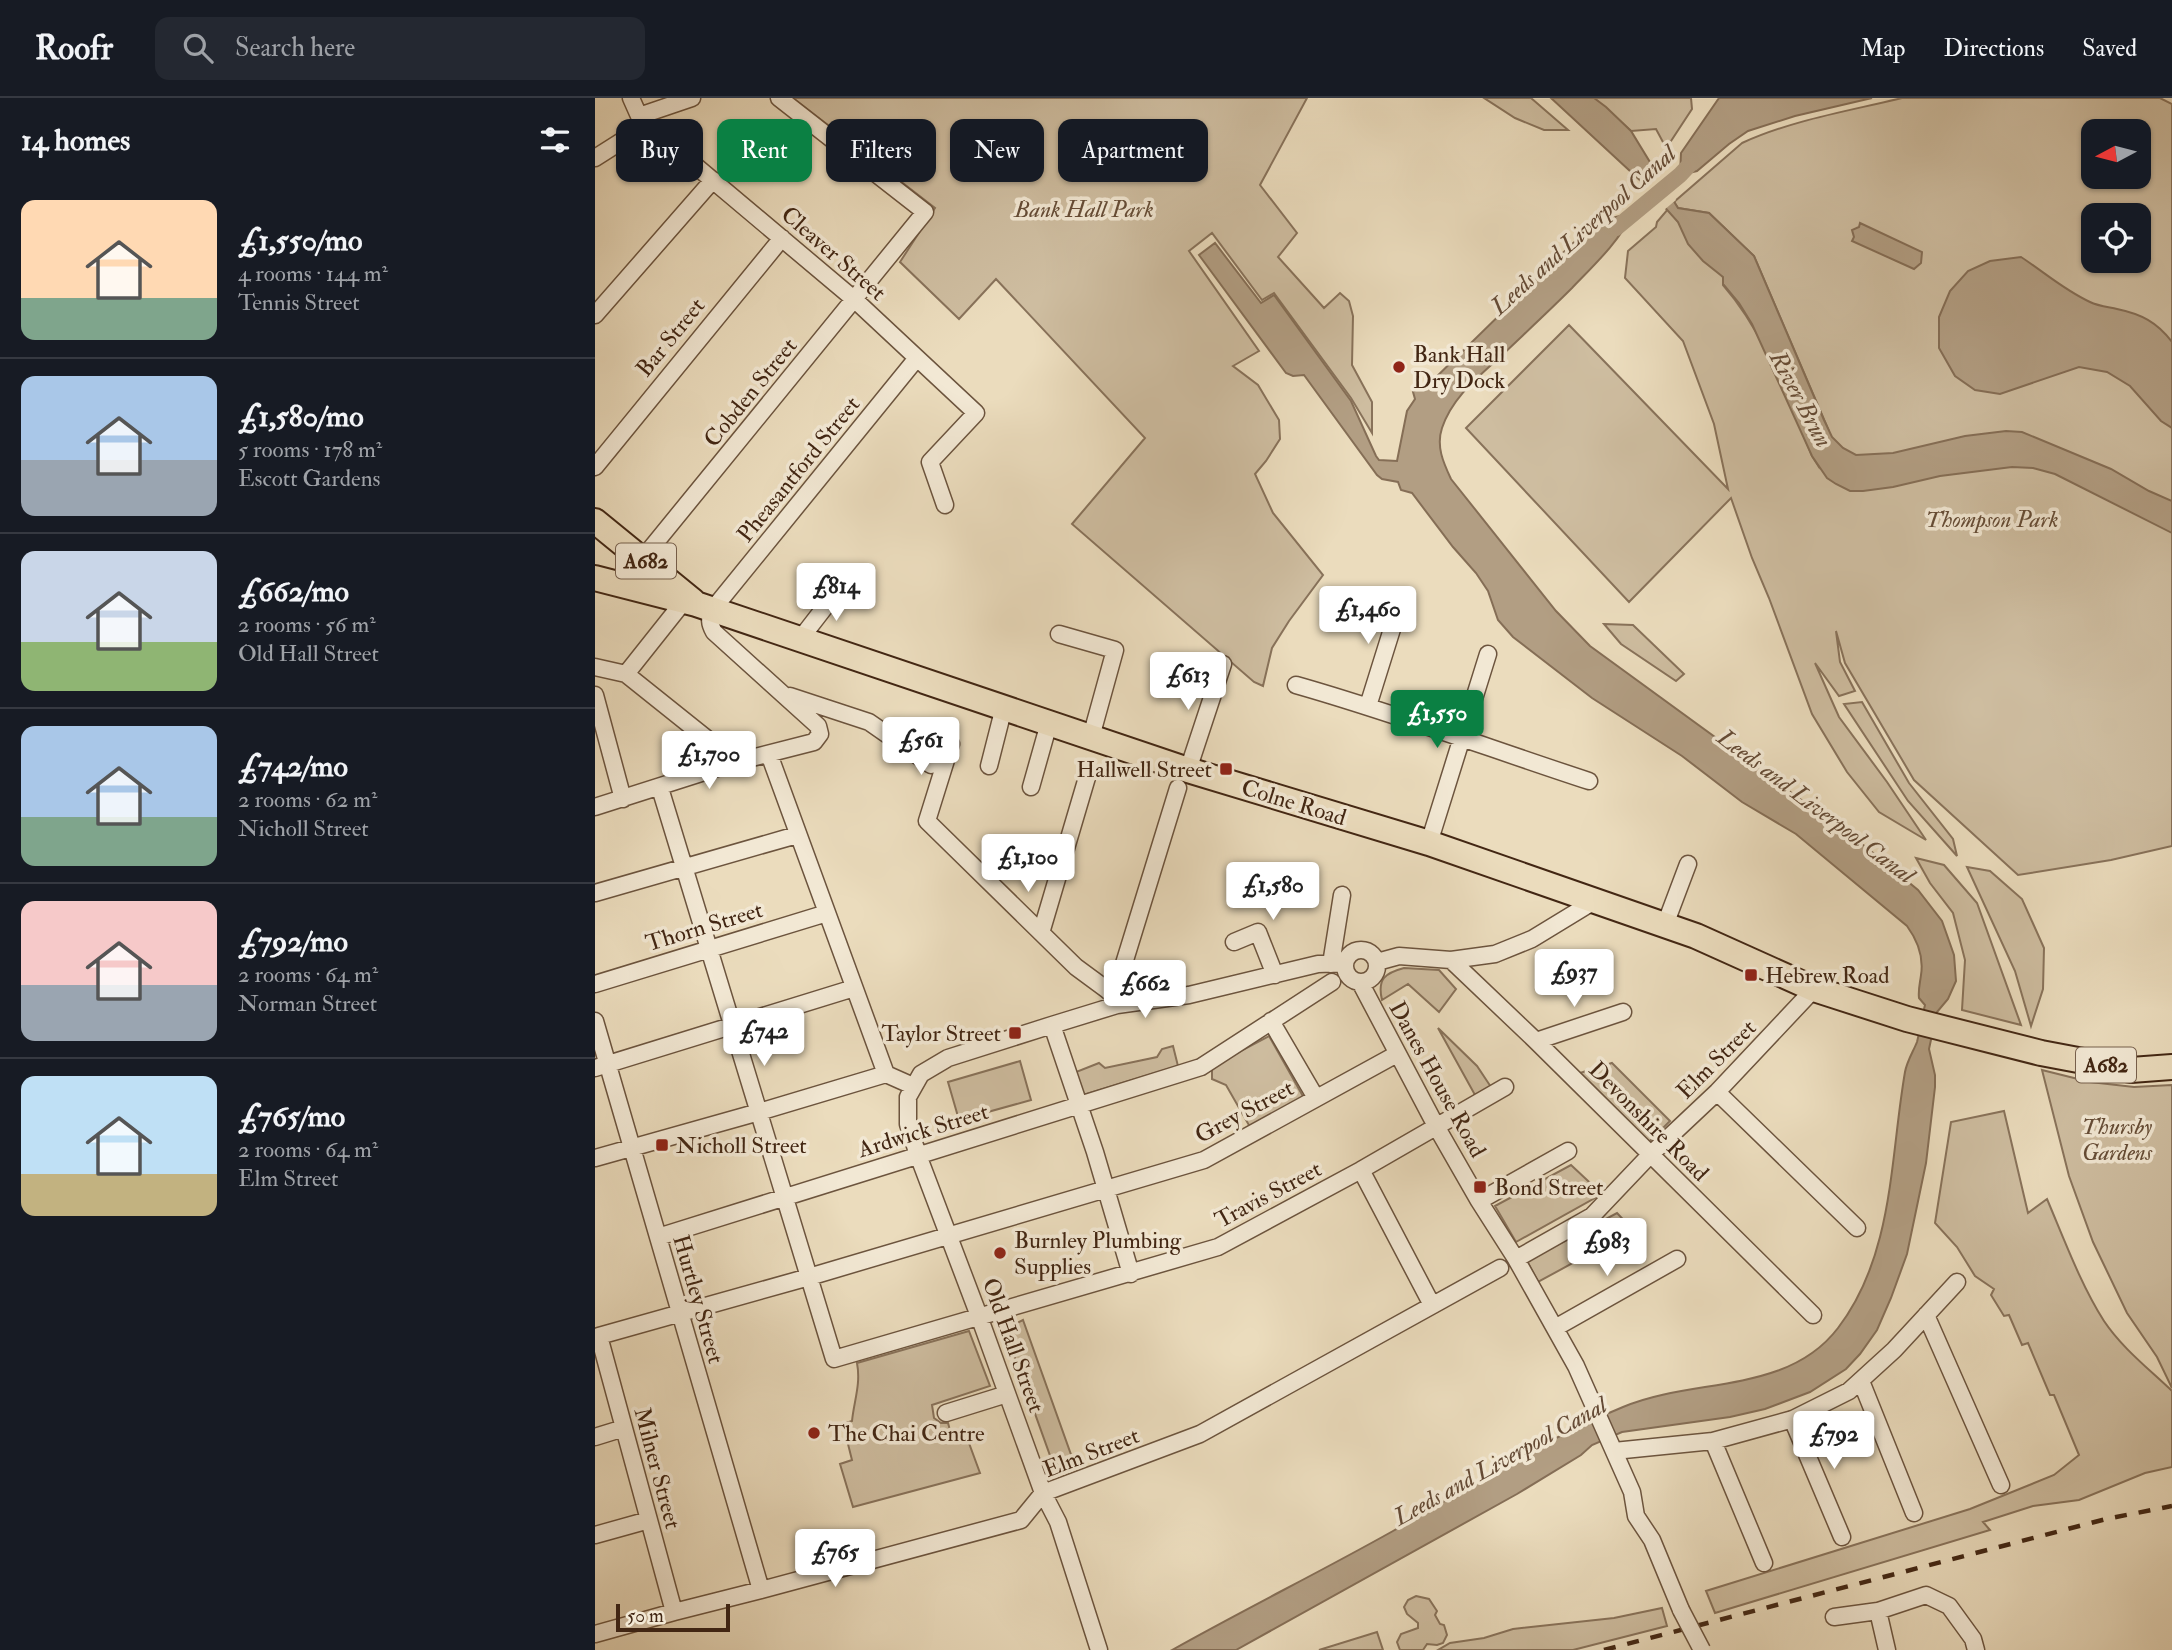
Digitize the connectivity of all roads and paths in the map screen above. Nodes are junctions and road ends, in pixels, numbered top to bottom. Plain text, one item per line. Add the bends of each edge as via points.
1 (631, 98) edge
2 (692, 98) edge
3 (779, 98) edge
4 (642, 119) edge
5 (645, 119) edge
6 (616, 141) edge
7 (595, 158) edge
8 (703, 171) edge
9 (713, 180) junction
10 (782, 237) junction
11 (855, 300) junction
12 (595, 315) edge
13 (917, 358) junction
14 (595, 467) edge
15 (945, 505) dead end
16 (595, 520) edge
17 (643, 558) junction
18 (595, 578) edge
19 (842, 585) dead end
20 (1402, 597) dead end
21 (698, 605) junction
22 (1059, 634) dead end
23 (801, 638) junction
24 (1488, 654) dead end
25 (1223, 664) dead end
26 (595, 667) edge
27 (626, 674) junction
28 (1296, 685) dead end
29 (783, 694) junction
30 (595, 695) edge
31 (1368, 706) junction
32 (1004, 707) junction
33 (1049, 723) junction
34 (1091, 737) junction
35 (1462, 739) junction
36 (951, 744) dead end
37 (769, 754) junction
38 (736, 762) junction
39 (931, 765) dead end
40 (989, 766) dead end
41 (1088, 775) dead end
42 (1183, 779) junction
43 (1589, 781) dead end
44 (1031, 787) dead end
45 (660, 788) junction
46 (623, 799) junction
47 (595, 807) edge
48 (797, 835) junction
49 (1429, 843) junction
50 (1688, 864) dead end
51 (684, 867) junction
52 (595, 893) edge
53 (1342, 895) dead end
54 (1596, 900) junction
55 (827, 913) junction
56 (1665, 925) junction
57 (1041, 933) junction
58 (1234, 942) dead end
59 (709, 949) junction
60 (1451, 960) junction
61 (1377, 962) junction
62 (1338, 963) junction
63 (1275, 975) junction
64 (1332, 982) dead end
65 (1360, 982) junction
66 (595, 984) edge
67 (854, 988) junction
68 (1814, 989) junction
69 (1112, 998) junction
70 (1623, 1012) dead end
71 (595, 1021) edge
72 (1271, 1021) junction
73 (1052, 1025) junction
74 (732, 1026) junction
75 (1536, 1041) junction
76 (1397, 1054) junction
77 (601, 1066) edge
78 (2172, 1067) edge
79 (886, 1074) junction
80 (913, 1086) junction
81 (1505, 1087) dead end
82 (1717, 1092) junction
83 (1316, 1098) junction
84 (1079, 1105) junction
85 (759, 1112) junction
86 (1436, 1126) junction
87 (632, 1147) junction
88 (1568, 1151) dead end
89 (918, 1155) junction
90 (1650, 1155) junction
91 (595, 1158) edge
92 (1361, 1170) junction
93 (1105, 1189) junction
94 (785, 1197) junction
95 (1479, 1201) junction
96 (1857, 1228) dead end
97 (949, 1234) junction
98 (658, 1237) junction
99 (1516, 1259) junction
100 (1677, 1259) dead end
101 (1500, 1268) dead end
102 (1131, 1274) junction
103 (809, 1277) junction
104 (1957, 1282) dead end
105 (1432, 1306) junction
106 (679, 1312) junction
107 (1813, 1315) dead end
108 (1926, 1315) junction
109 (979, 1316) junction
110 (1555, 1328) junction
111 (598, 1339) edge
112 (1861, 1381) junction
113 (1007, 1394) junction
114 (946, 1413) dead end
115 (1792, 1419) junction
116 (624, 1428) junction
117 (595, 1437) edge
118 (1713, 1441) junction
119 (1612, 1449) junction
120 (2001, 1485) dead end
121 (1043, 1493) junction
122 (1915, 1513) dead end
123 (649, 1520) junction
124 (595, 1535) edge
125 (1842, 1537) dead end
126 (1764, 1563) dead end
127 (761, 1590) junction
128 (1878, 1611) junction
129 (674, 1612) junction
130 (1834, 1617) dead end
131 (595, 1634) edge
132 (1099, 1650) edge
133 (1702, 1650) edge
134 (1887, 1650) edge
135 (1976, 1650) edge

1 - 4 street, Cleaver Street
2 - 5 street
3 - 11 street, Cobden Street via 925,212
6 - 7 street
8 - 9 street, Cleaver Street
9 - 10 street, Cleaver Street
9 - 12 street
10 - 11 street, Cleaver Street
10 - 14 street, Bar Street
11 - 13 street, Cleaver Street
11 - 17 street, Cobden Street
13 - 15 street, Cleaver Street via 976,413 930,462
13 - 21 street, Pheasantford Street
16 - 17 main road, A682
17 - 21 main road, A682
18 - 21 main road, Colne Road / A682
19 - 23 street
20 - 31 street
21 - 23 main road, Colne Road / A682
21 - 27 street, Pheasantford Street
21 - 29 street via 714,632
22 - 34 street via 1115,650
23 - 32 main road, Colne Road / A682
24 - 35 street
25 - 42 street
26 - 27 street
27 - 38 street
28 - 31 street
29 - 37 street via 818,726 820,734 814,742
29 - 39 street via 869,722
30 - 46 street
31 - 35 street
32 - 33 main road, Colne Road / A682
32 - 40 street
33 - 34 main road, Colne Road / A682
33 - 44 street
34 - 42 main road, Colne Road / A682
35 - 43 street
35 - 49 street
36 - 57 street via 927,821
37 - 38 street
37 - 48 street
38 - 45 street
41 - 57 street
42 - 49 main road, Colne Road / A682
42 - 69 street
45 - 46 street
45 - 51 street
46 - 47 street
48 - 51 street
48 - 55 street
49 - 54 main road, Colne Road / A682
50 - 56 street
51 - 52 street
51 - 59 street
53 - 62 street
54 - 56 main road, Colne Road / A682
54 - 60 street via 1520,944 1495,954
55 - 59 street, Thorn Street
55 - 67 street
56 - 68 main road, Colne Road / A682
57 - 69 street
58 - 63 street via 1258,932
59 - 66 street, Thorn Street
59 - 74 street
60 - 61 street via 1399,956
60 - 75 street, Devonshire Road
61 - 62 street via 1363,950
61 - 65 street via 1374,975
62 - 63 street
62 - 65 street
63 - 69 street via 1189,995
64 - 72 street, Ardwick Street
65 - 76 street, Danes House Road
67 - 74 street
67 - 79 street
68 - 78 main road, Colne Road / A682 via 2032,1051 2131,1070
68 - 82 street, Elm Street
69 - 73 street
70 - 75 street
71 - 77 street, Hurtley Street
72 - 83 street
72 - 84 street, Ardwick Street via 1201,1066
73 - 80 street via 948,1058 921,1074
73 - 84 street
74 - 77 street
74 - 85 street
75 - 90 street, Devonshire Road
76 - 83 street, Grey Street
76 - 86 street, Danes House Road
77 - 87 street, Hurtley Street
79 - 80 street
79 - 85 street
80 - 89 street, Old Hall Street via 908,1097 908,1124
81 - 86 street, Travis Street
82 - 90 street, Elm Street
82 - 96 street
83 - 93 street, Grey Street via 1204,1160
84 - 89 street, Ardwick Street
84 - 93 street
85 - 87 street
85 - 94 street
86 - 92 street, Travis Street
86 - 95 street, Danes House Road
87 - 91 street
87 - 98 street, Hurtley Street
88 - 95 street
89 - 94 street, Ardwick Street
89 - 97 street, Old Hall Street
90 - 99 street, Elm Street via 1592,1216
90 - 107 street, Devonshire Road
92 - 102 street, Travis Street via 1218,1247
92 - 105 street
93 - 97 street, Grey Street
93 - 102 street
94 - 98 street, Ardwick Street
94 - 103 street
95 - 99 street, Danes House Road
97 - 103 street, Grey Street
97 - 109 street, Old Hall Street
98 - 106 street, Hurtley Street
99 - 110 street, Danes House Road
100 - 110 street
101 - 105 street, Elm Street
102 - 109 street, Travis Street
103 - 106 street, Grey Street
103 - 109 street, Travis Street via 834,1359
104 - 108 street
105 - 121 street, Elm Street via 1200,1434
106 - 111 street, Grey Street
106 - 127 street, Hurtley Street
108 - 112 street
108 - 120 street
109 - 113 street, Old Hall Street
110 - 119 street, Danes House Road
111 - 116 street, Milner Street
112 - 115 street
112 - 122 street
113 - 114 street
113 - 121 street, Old Hall Street
115 - 118 street
115 - 125 street
116 - 117 street
116 - 123 street, Milner Street
118 - 119 street
118 - 126 street
119 - 133 street, Danes House Road, bridge via 1632,1492 1636,1516 1652,1540
121 - 127 street, Elm Street via 1021,1520
121 - 132 street, Old Hall Street via 1058,1522
123 - 124 street
123 - 129 street, Milner Street
127 - 129 street, Elm Street
128 - 130 street
128 - 134 street
128 - 135 street via 1926,1595 1948,1606
129 - 131 street, Elm Street

